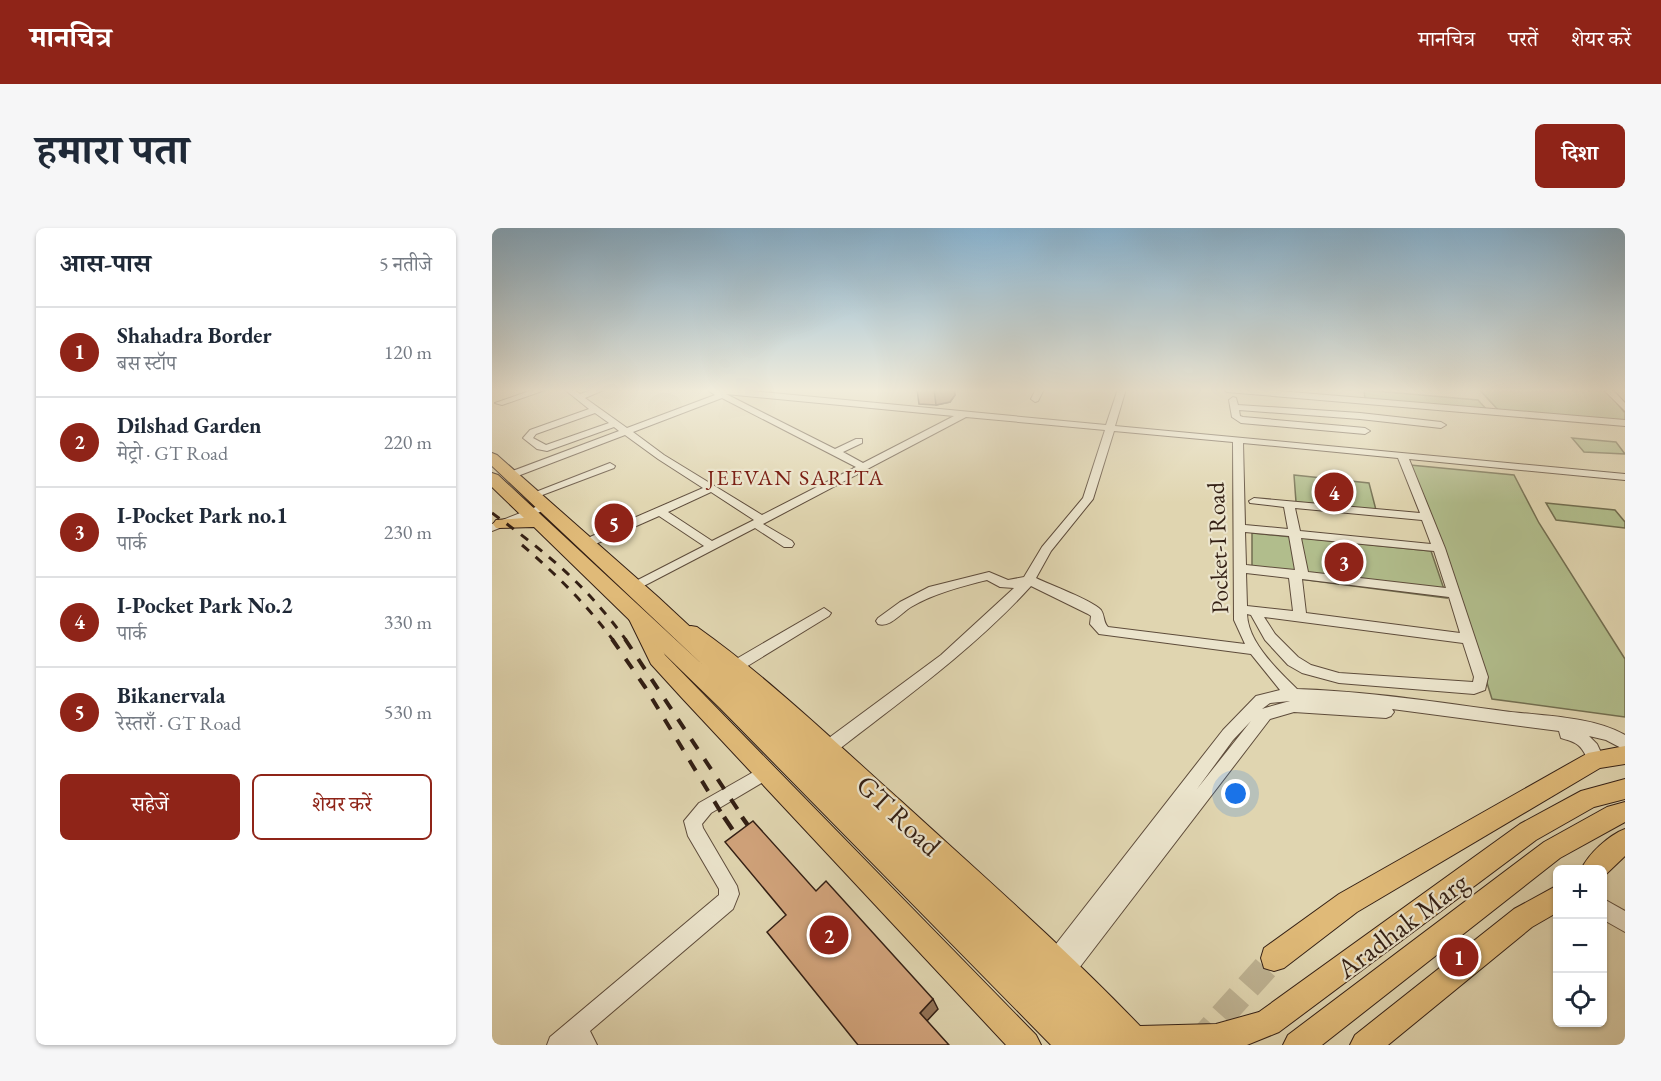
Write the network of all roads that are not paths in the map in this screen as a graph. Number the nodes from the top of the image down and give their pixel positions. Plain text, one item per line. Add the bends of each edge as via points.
1 (546, 427) edge
2 (606, 427) edge
3 (620, 427) edge
4 (639, 427) edge
5 (790, 427) edge
6 (940, 427) edge
7 (1103, 427) edge
8 (1240, 427) edge
9 (1321, 427) edge
10 (1364, 427) edge
11 (1112, 428) junction
12 (1365, 431) junction
13 (627, 432) junction
14 (1239, 440) junction
15 (860, 441) dead end
16 (836, 452) junction
17 (1371, 452) junction
18 (1402, 455) junction
19 (492, 459) edge
20 (610, 466) dead end
21 (864, 467) junction
22 (501, 477) edge
23 (1625, 477) edge
24 (712, 488) junction
25 (1254, 501) dead end
26 (1289, 504) junction
27 (533, 506) junction
28 (656, 513) junction
29 (1426, 517) junction
30 (759, 522) junction
31 (498, 523) edge
32 (1239, 528) junction
33 (1294, 533) junction
34 (587, 543) junction
35 (788, 544) dead end
36 (712, 546) junction
37 (1438, 548) junction
38 (1240, 568) junction
39 (1298, 575) junction
40 (1029, 580) junction
41 (634, 587) junction
42 (1452, 593) junction
43 (643, 607) junction
44 (1240, 609) junction
45 (1257, 611) junction
46 (824, 613) dead end
47 (1300, 616) junction
48 (883, 621) dead end
49 (1468, 639) junction
50 (1256, 650) junction
51 (736, 686) junction
52 (1298, 701) junction
53 (1573, 731) junction
54 (1625, 742) edge
55 (828, 748) junction
56 (1625, 755) edge
57 (1596, 759) junction
58 (764, 773) junction
59 (1625, 789) edge
60 (1625, 812) edge
61 (1625, 840) edge
62 (1598, 865) edge
63 (1553, 899) edge
64 (1607, 910) edge
65 (1625, 922) edge
66 (1274, 958) tunnel mouth
67 (1061, 965) junction
68 (582, 1037) edge
69 (1178, 1042) edge
70 (1124, 1044) edge
71 (558, 1045) edge
72 (1026, 1045) edge
73 (1075, 1045) edge
74 (1298, 1045) edge
75 (1365, 1045) edge

1 - 2 street via 528,438 547,448
3 - 13 street
4 - 13 street
5 - 16 street
6 - 21 street
7 - 11 street
8 - 14 street, Pocket-I Road
9 - 12 street
10 - 12 street
11 - 14 street
11 - 40 street via 1088,499 1046,550
12 - 17 street
13 - 22 street
13 - 24 street
14 - 17 street
14 - 32 street, Pocket-I Road
15 - 16 street
16 - 21 street
17 - 18 street
18 - 23 street
18 - 29 street
19 - 22 highway, GT Road
20 - 27 street
21 - 30 street
22 - 27 highway, GT Road
24 - 28 street
24 - 30 street
25 - 26 street
26 - 29 street
26 - 33 street
27 - 31 highway
27 - 31 highway
27 - 34 highway, GT Road
27 - 43 highway, GT Road
28 - 34 street
28 - 36 street via 664,514
29 - 37 street
30 - 35 street
30 - 36 street
32 - 33 street
32 - 38 street, Pocket-I Road
33 - 37 street
33 - 39 street
34 - 41 highway, GT Road
36 - 41 street
37 - 42 street
38 - 39 street
38 - 44 street, Pocket-I Road
39 - 42 street
39 - 47 street
40 - 48 street via 1008,585 985,576 966,583 956,582 933,590
40 - 50 street via 1096,612 1097,624 1104,630
40 - 55 street via 946,659
41 - 43 highway, GT Road
42 - 49 street
43 - 51 main road, GT Road
43 - 51 highway, GT Road
43 - 58 main road, GT Road via 658,659
44 - 45 street
44 - 50 street, Pocket-I Road via 1244,631
45 - 47 street
45 - 49 street via 1270,637 1293,661 1339,678 1473,688 1482,683
46 - 51 street
47 - 49 street
50 - 52 street, Pocket-I Road
51 - 55 main road, GT Road
51 - 70 highway, GT Road
51 - 73 highway, GT Road
52 - 53 street via 1398,708
52 - 67 street via 1269,697 1254,705
53 - 54 street via 1610,734
53 - 57 street via 1588,743
55 - 67 main road, GT Road
56 - 57 main road
57 - 66 main road via 1348,903
58 - 68 street via 705,808 693,821 693,830 728,886 726,902
58 - 72 main road, GT Road
59 - 69 main road, Aradhak Marg via 1589,798 1528,832 1269,1022 1224,1037
60 - 74 main road, Aradhak Marg via 1552,850
61 - 62 main road
63 - 75 main road via 1523,918
64 - 65 street
67 - 70 main road, GT Road
68 - 71 street
69 - 70 main road, Aradhak Marg via 1147,1038

